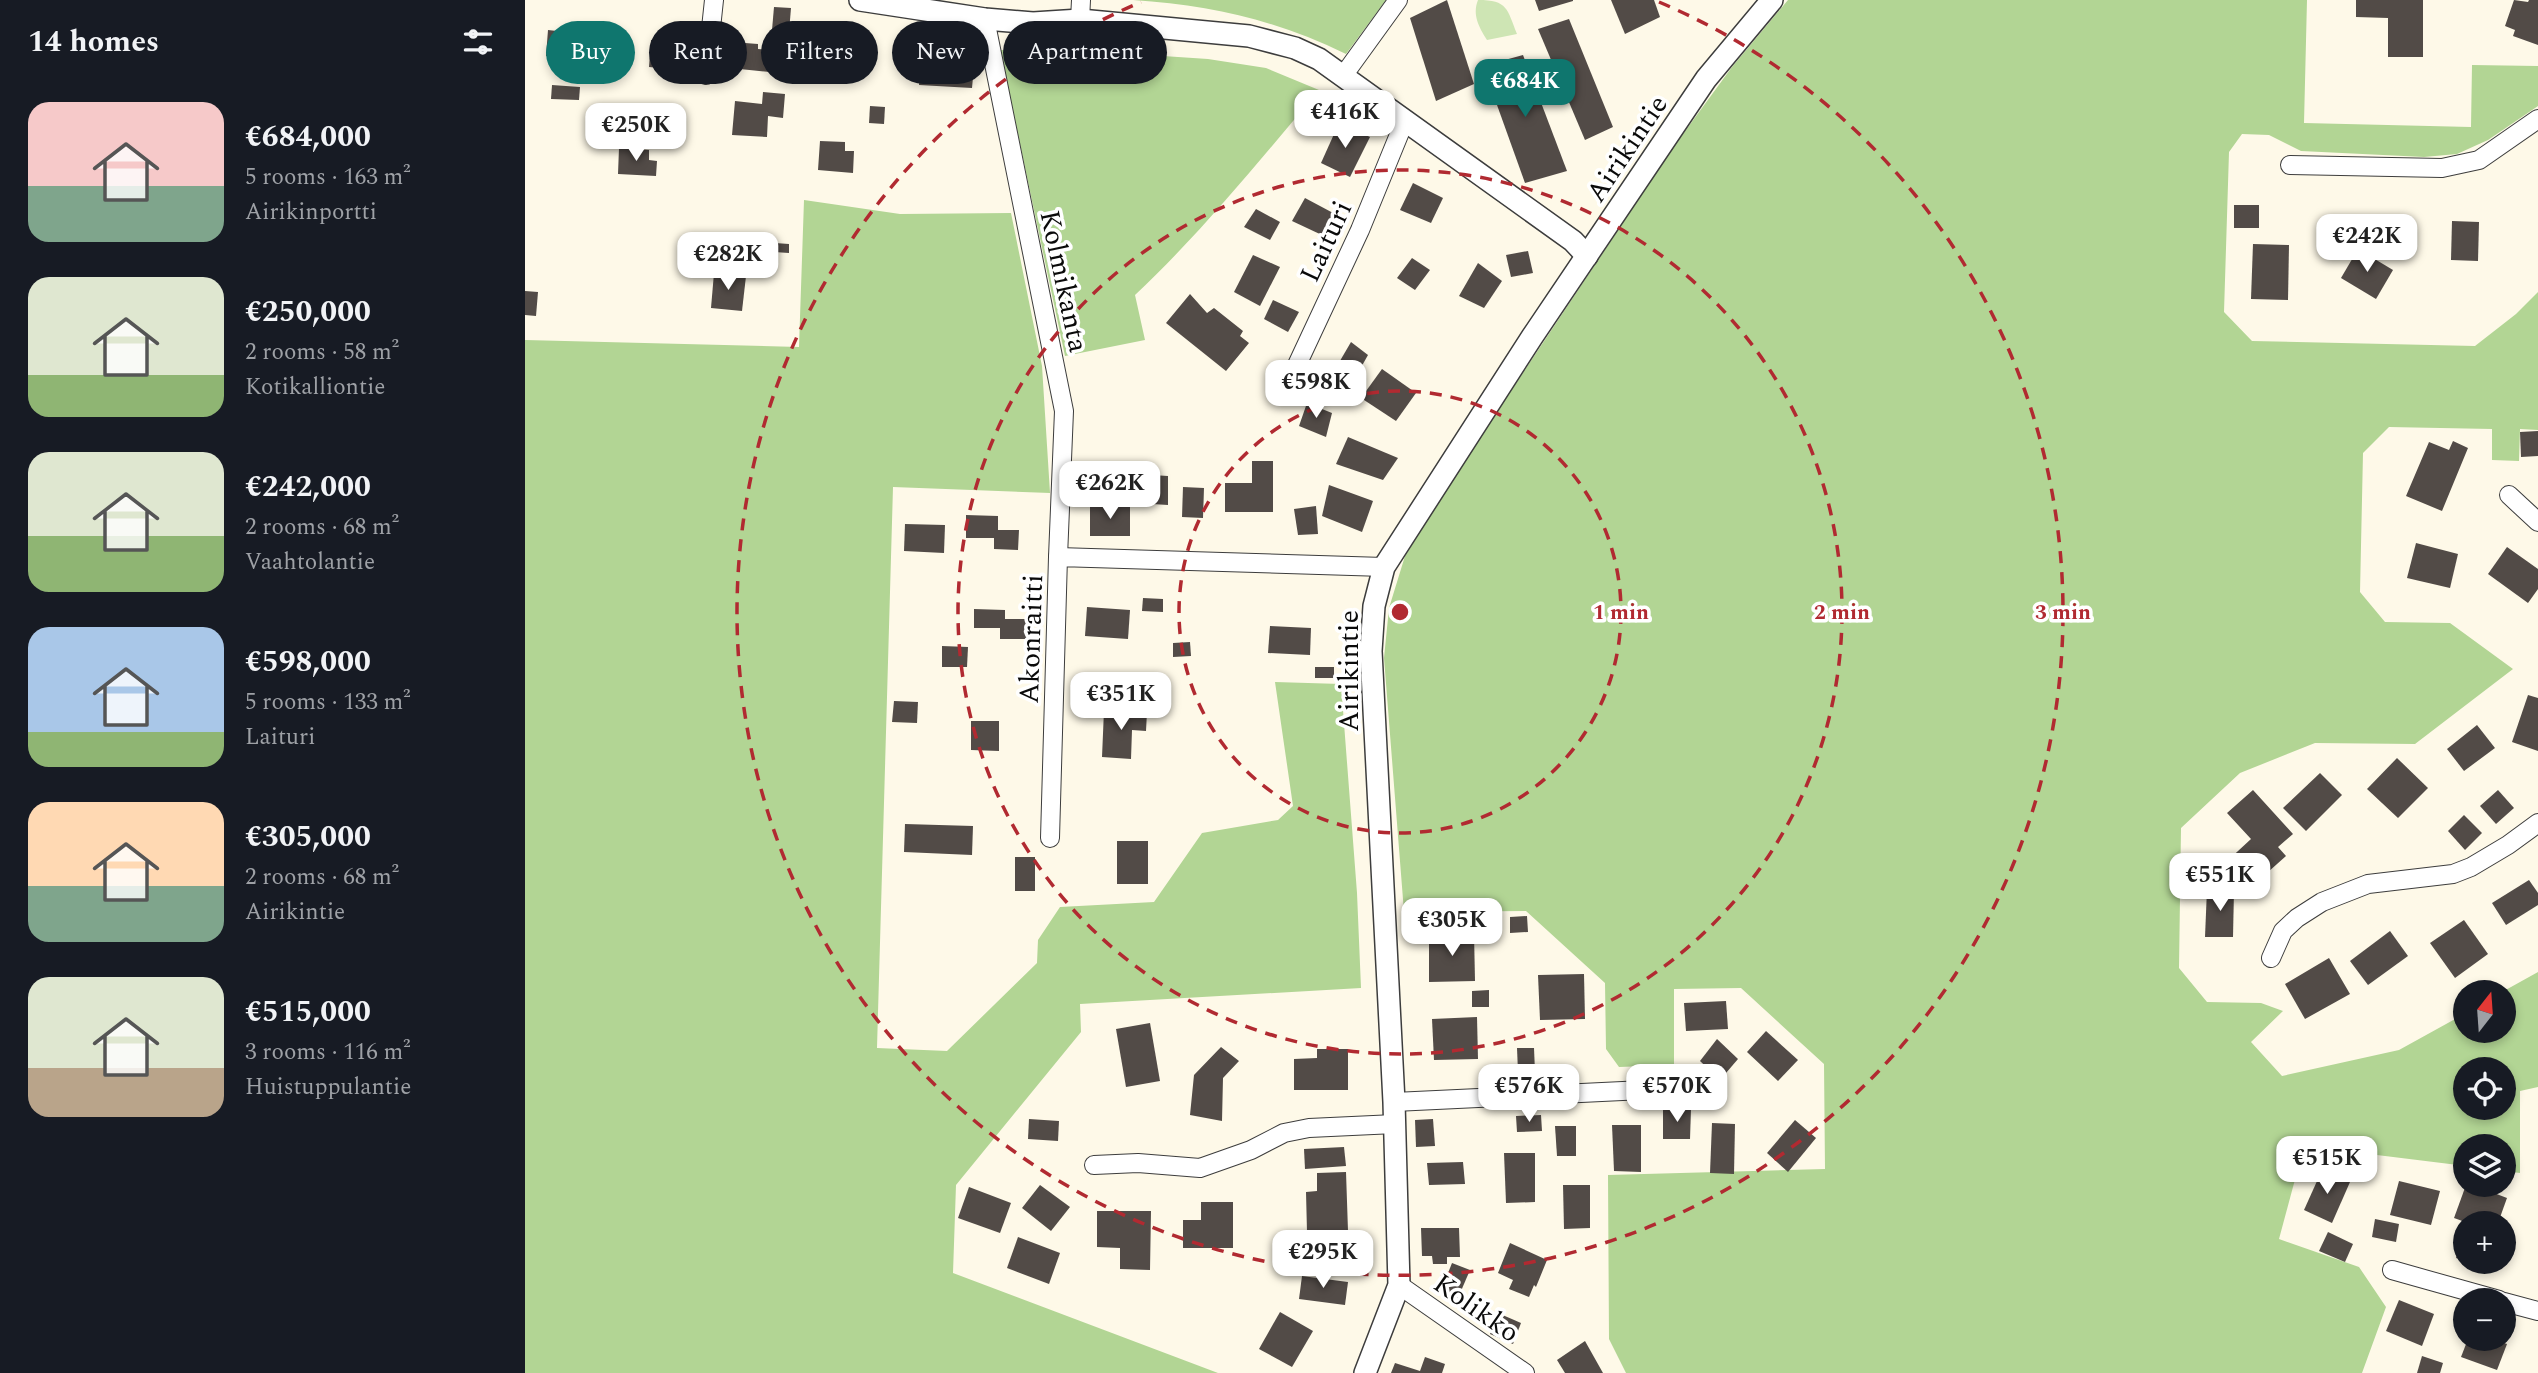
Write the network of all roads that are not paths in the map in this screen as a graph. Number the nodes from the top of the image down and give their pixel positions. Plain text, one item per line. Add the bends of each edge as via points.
1 (713, 0) edge
2 (860, 0) edge
3 (1398, 0) edge
4 (1772, 0) edge
5 (1081, 10) edge
6 (985, 19) junction
7 (711, 21) edge
8 (1343, 76) junction
9 (2538, 119) edge
10 (1405, 120) junction
11 (2290, 166) dead end
12 (1587, 256) junction
13 (1289, 382) dead end
14 (2509, 495) dead end
15 (2538, 522) edge
16 (1058, 557) junction
17 (1384, 567) junction
18 (2538, 823) edge
19 (1050, 838) dead end
20 (2271, 958) dead end
21 (1685, 1088) dead end
22 (1395, 1113) junction
23 (1094, 1165) dead end
24 (2392, 1270) dead end
25 (1399, 1285) junction
26 (2456, 1288) edge
27 (2516, 1305) edge
28 (2538, 1311) edge
29 (1365, 1373) edge
30 (1525, 1373) edge

1 - 7 street
2 - 6 street
3 - 8 street
4 - 12 street, Airikintie via 1706,79
5 - 6 street via 1033,23
5 - 8 street via 1249,36 1295,48
6 - 16 street, Kolmikanta via 1064,411
8 - 10 street
9 - 11 street via 2479,160 2442,168
10 - 12 street via 1573,241
10 - 13 street, Laituri
12 - 17 street, Airikintie
14 - 15 street
16 - 17 street, Akonraitti
16 - 19 street, Akonraitti
17 - 22 street, Airikintie via 1374,606 1371,651
18 - 20 street via 2453,874 2368,884 2322,902 2283,931
21 - 22 street
22 - 23 street via 1284,1133 1200,1168
22 - 25 street, Airikintie
24 - 26 street
25 - 29 street, Airikintie
25 - 30 street, Kolikko
27 - 28 street

